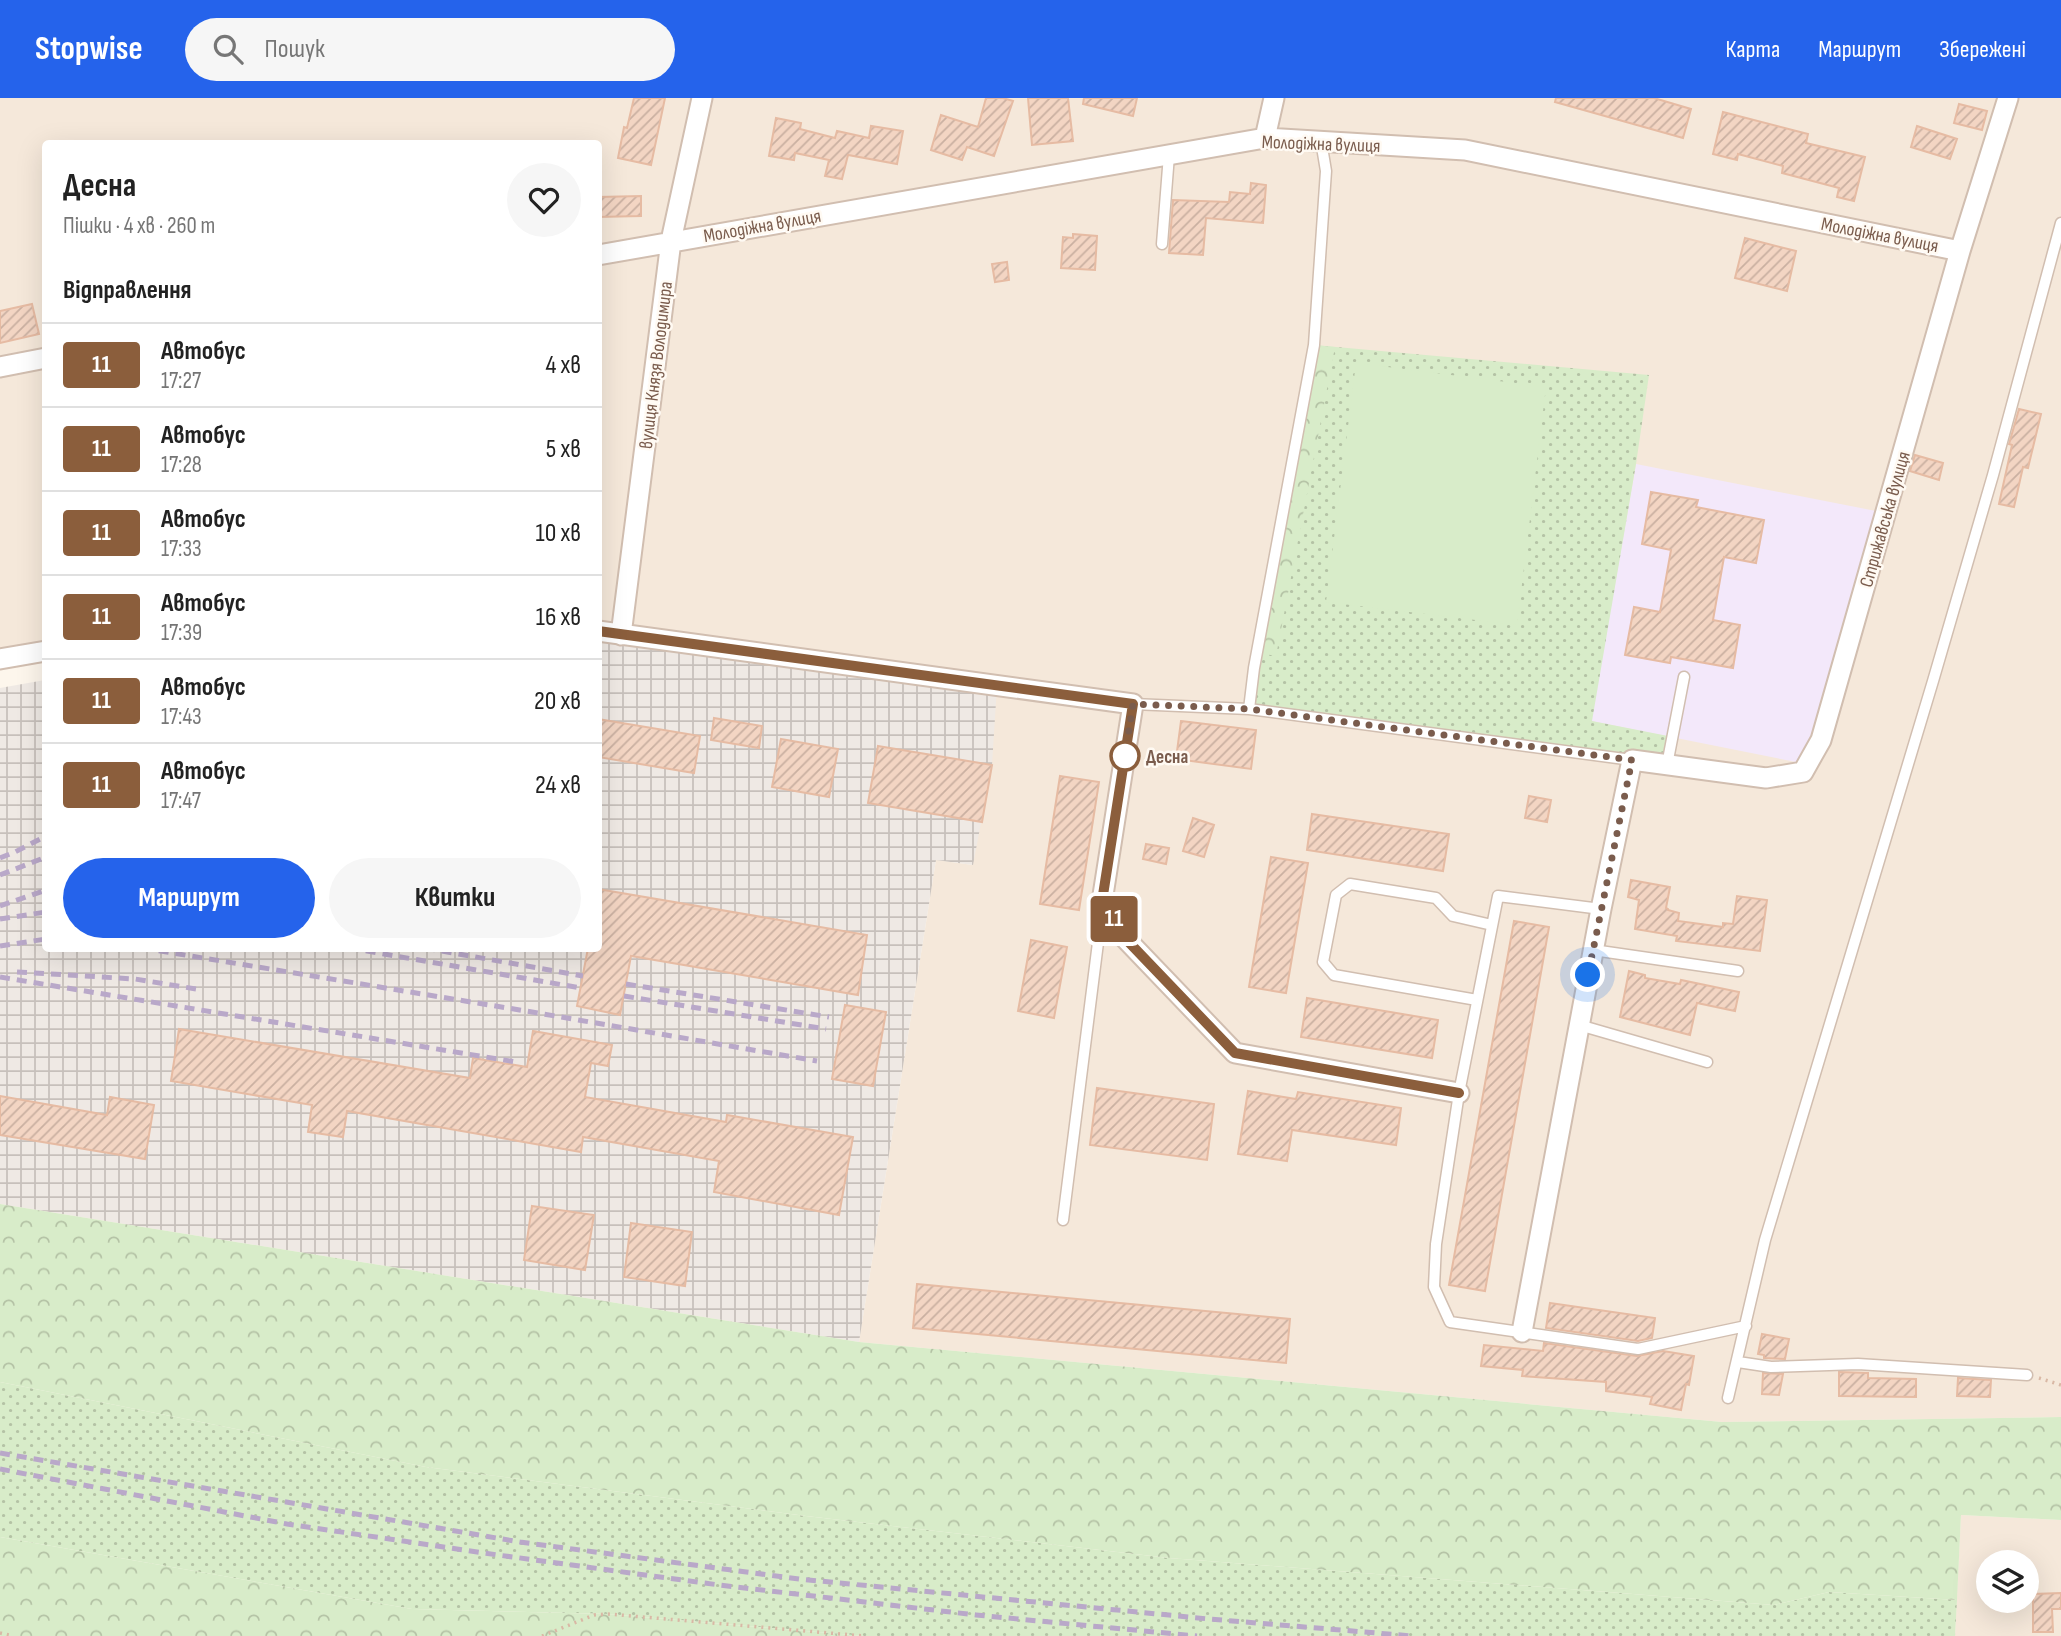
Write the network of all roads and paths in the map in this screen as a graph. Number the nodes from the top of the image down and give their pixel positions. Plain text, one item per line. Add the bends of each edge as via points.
1 (702, 98) edge
2 (1275, 98) edge
3 (2008, 98) edge
4 (1265, 138) junction
5 (1321, 141) junction
6 (1169, 155) junction
7 (2061, 223) edge
8 (671, 241) junction
9 (1162, 244) dead end
10 (1960, 251) junction
11 (602, 254) edge
12 (42, 360) edge
13 (0, 367) edge
14 (602, 632) edge
15 (621, 635) junction
16 (42, 651) edge
17 (0, 659) edge
18 (1684, 677) dead end
19 (1133, 704) junction
20 (1249, 709) junction
21 (1632, 760) junction
22 (1667, 765) junction
23 (1103, 895) junction
24 (1601, 909) junction
25 (1492, 925) junction
26 (1593, 950) junction
27 (1738, 971) dead end
28 (1477, 1000) junction
29 (1579, 1025) junction
30 (1707, 1062) dead end
31 (1459, 1093) junction
32 (1063, 1220) dead end
33 (1746, 1326) junction
34 (1522, 1332) junction
35 (1738, 1362) junction
36 (2027, 1375) joint
37 (2061, 1385) edge
38 (1728, 1398) dead end
39 (0, 1633) edge
40 (12, 1636) edge
41 (542, 1636) edge
42 (864, 1636) edge

1 - 8 street, вулиця Князя Володимира
2 - 4 street
3 - 10 street, Стрижавська вулиця
4 - 5 street, Молодіжна вулиця
4 - 6 street, Молодіжна вулиця
5 - 10 street, Молодіжна вулиця via 1465,150
5 - 20 lane via 1326,171 1314,345
6 - 8 street, Молодіжна вулиця
6 - 9 lane
7 - 33 lane via 1937,668 1765,1240
8 - 11 street, Молодіжна вулиця
8 - 15 street, вулиця Князя Володимира
10 - 22 street, Стрижавська вулиця via 1821,740 1803,772 1766,778
12 - 13 street
14 - 15 street
15 - 19 street
16 - 17 street
18 - 22 lane
19 - 20 lane
19 - 23 street
20 - 21 lane
21 - 22 street, Стрижавська вулиця
21 - 24 street
23 - 31 street via 1121,934 1235,1053
23 - 32 lane
24 - 25 lane via 1498,896
24 - 26 street
25 - 28 lane
25 - 28 lane via 1453,916 1436,898 1350,884 1336,895 1323,962 1334,975
26 - 27 lane
26 - 29 street
28 - 31 lane
29 - 30 lane
29 - 34 street
31 - 34 lane via 1434,1287 1450,1322
33 - 34 lane via 1638,1349
33 - 35 lane
35 - 36 lane via 1771,1367 1858,1364
35 - 38 lane
36 - 37 path
39 - 40 path
41 - 42 path via 608,1614

